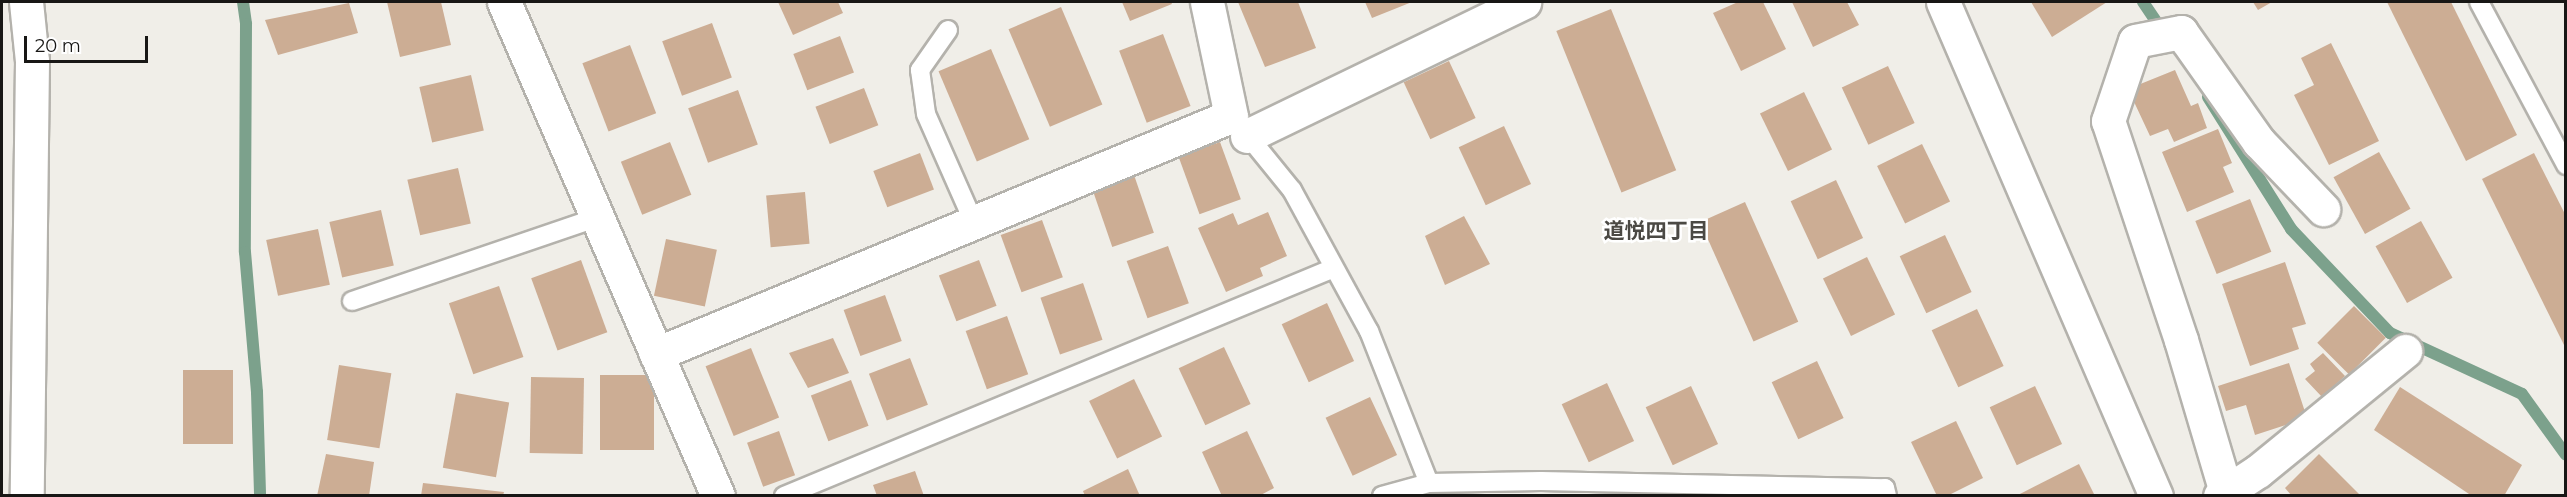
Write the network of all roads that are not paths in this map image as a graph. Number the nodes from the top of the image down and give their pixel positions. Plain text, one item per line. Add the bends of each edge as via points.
1 (26, 2) edge
2 (504, 2) edge
3 (1207, 2) edge
4 (1524, 2) edge
5 (1943, 2) edge
6 (2479, 2) edge
7 (948, 30) dead end
8 (1239, 126) junction
9 (2565, 165) edge
10 (2323, 209) dead end
11 (596, 218) junction
12 (974, 222) junction
13 (1334, 268) junction
14 (352, 301) dead end
15 (2405, 351) dead end
16 (656, 354) junction
17 (1429, 483) junction
18 (1475, 489) edge
19 (2223, 494) edge
20 (27, 495) edge
21 (717, 495) edge
22 (784, 495) edge
23 (1382, 495) edge
24 (1887, 495) edge
25 (2156, 495) edge

1 - 20 street via 32,62
2 - 11 street
3 - 8 street
4 - 8 street
5 - 25 street
6 - 9 lane
7 - 12 lane via 920,70 926,114
8 - 12 street
8 - 13 lane via 1292,190
10 - 19 street via 2259,142 2181,32 2135,40 2108,121 2181,340
11 - 14 lane
11 - 16 street
12 - 16 street
13 - 17 lane via 1369,331
13 - 22 lane
15 - 19 street via 2258,471
16 - 21 street
17 - 18 lane
17 - 23 lane
18 - 24 lane via 1541,480 1884,489

